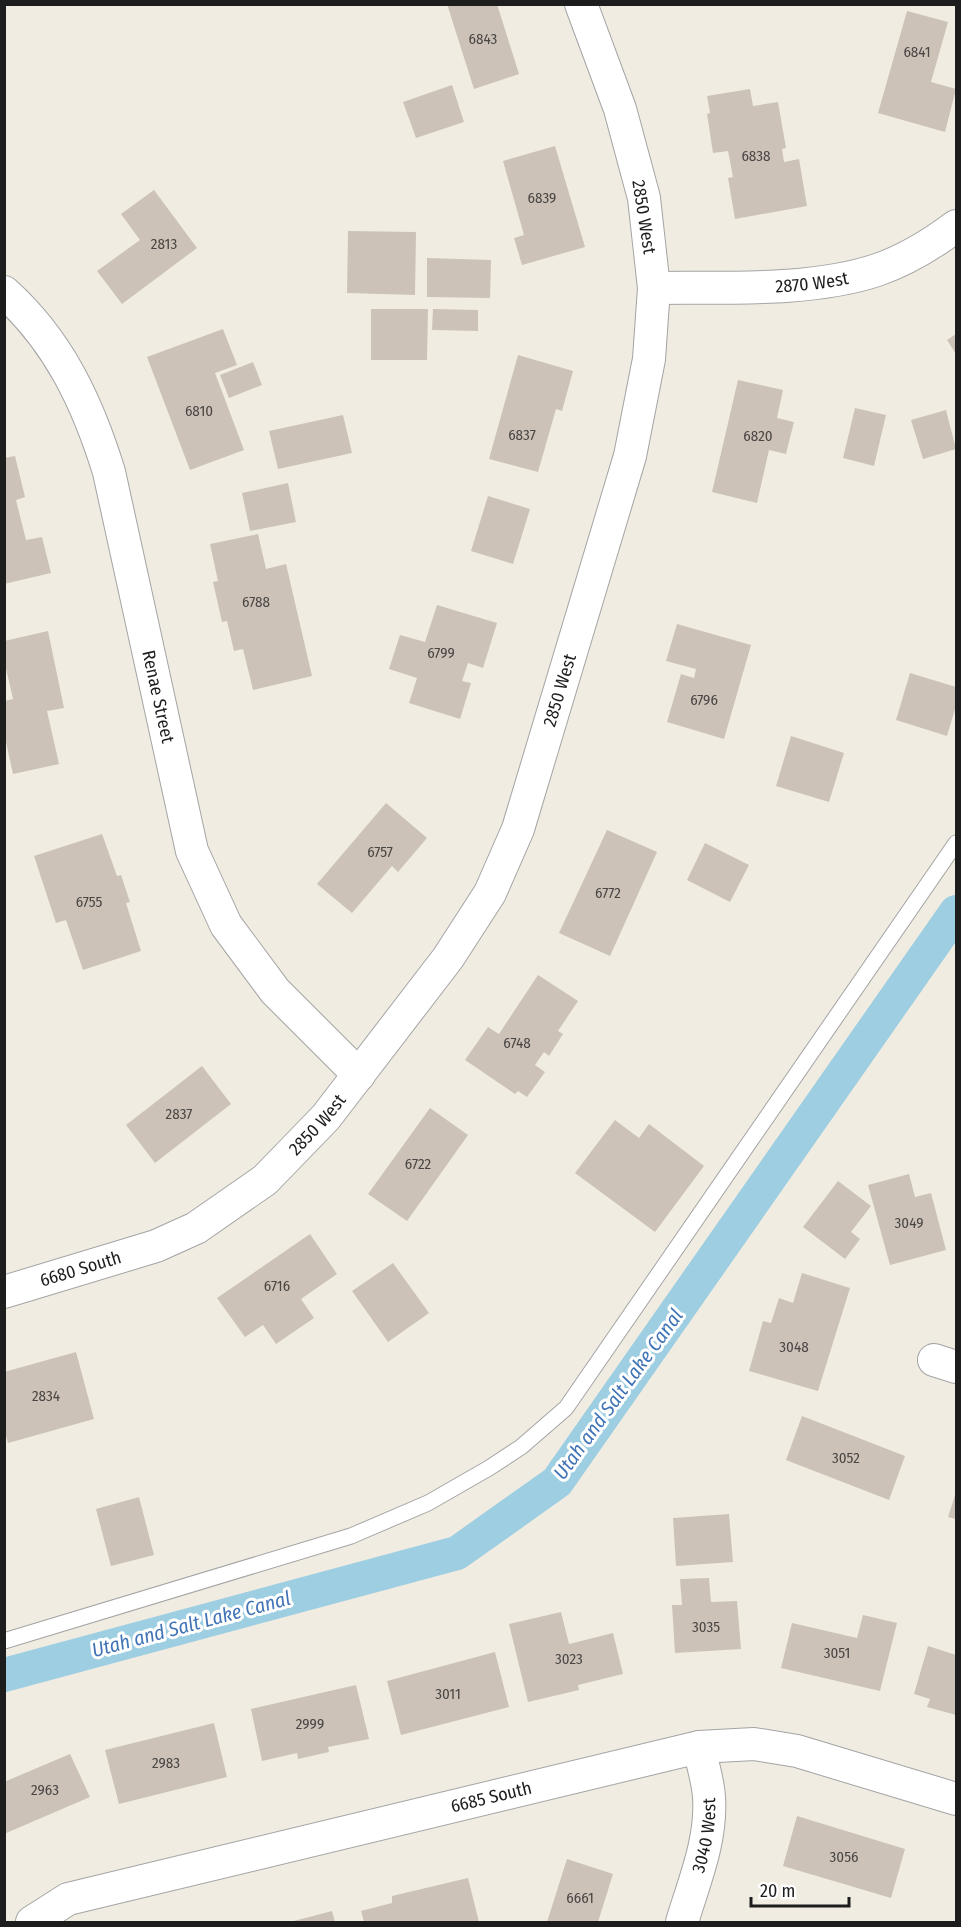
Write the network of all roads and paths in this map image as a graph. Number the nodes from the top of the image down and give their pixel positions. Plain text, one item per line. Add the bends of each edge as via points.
1 (581, 4) edge
2 (957, 226) edge
3 (654, 288) junction
4 (4, 292) edge
5 (957, 843) edge
6 (359, 1075) junction
7 (156, 1246) joint
8 (4, 1292) edge
9 (4, 1641) edge
10 (699, 1747) junction
11 (957, 1799) edge
12 (32, 1923) edge
13 (682, 1923) edge

1 - 3 street, 2850 West via 620,109 644,198
2 - 3 street, 2870 West via 925,249 876,270 823,283
3 - 6 street, 2850 West via 649,359 630,456 518,829 490,893 448,958
4 - 6 street, Renae Street via 40,329 74,381 94,426 109,472 192,851 226,925 275,991
5 - 9 lane via 566,1408 521,1447 428,1503 351,1536
6 - 7 street, 2850 West via 326,1117 265,1180 196,1227
7 - 8 street, 6680 South
10 - 11 street, 6685 South via 754,1744 797,1752
10 - 12 street, 6685 South via 68,1899
10 - 13 street, 3040 West via 709,1796 709,1820 706,1844

